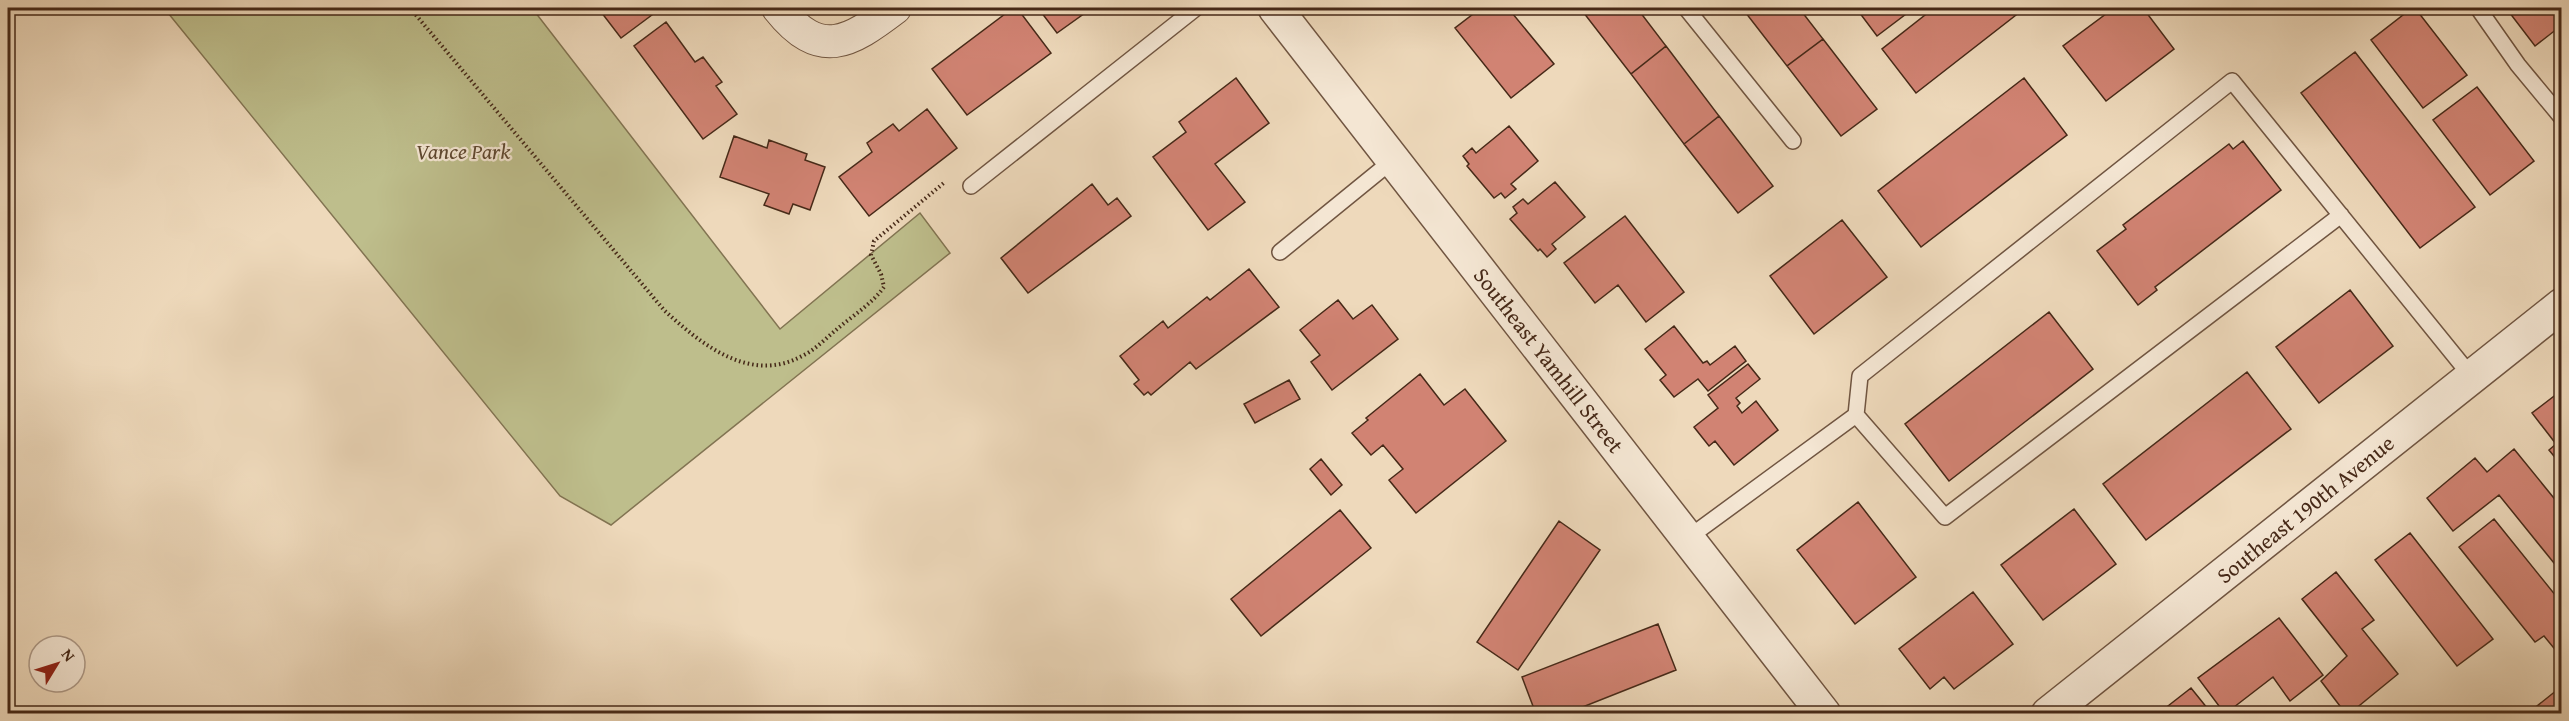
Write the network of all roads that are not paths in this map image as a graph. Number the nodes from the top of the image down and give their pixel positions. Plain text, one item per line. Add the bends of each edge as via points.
1 (778, 8) edge
2 (895, 8) edge
3 (1196, 8) edge
4 (1275, 8) edge
5 (1686, 8) edge
6 (2478, 8) edge
7 (2562, 118) edge
8 (1793, 141) dead end
9 (1393, 160) junction
10 (971, 186) road end
11 (2340, 215) junction
12 (1280, 252) dead end
13 (2562, 305) edge
14 (2471, 376) junction
15 (1856, 415) junction
16 (1688, 538) junction
17 (1824, 714) edge
18 (2048, 714) edge

1 - 2 street via 794,28 821,41 846,40
3 - 10 lane
4 - 9 street, Southeast Yamhill Street
5 - 8 lane
6 - 7 lane
9 - 12 lane
9 - 16 street, Southeast Yamhill Street
11 - 14 lane
11 - 15 lane via 1945,517
11 - 15 lane via 2232,81 1860,376
13 - 14 street, Southeast 190th Avenue
14 - 18 street, Southeast 190th Avenue
15 - 16 lane
16 - 17 street, Southeast Yamhill Street

